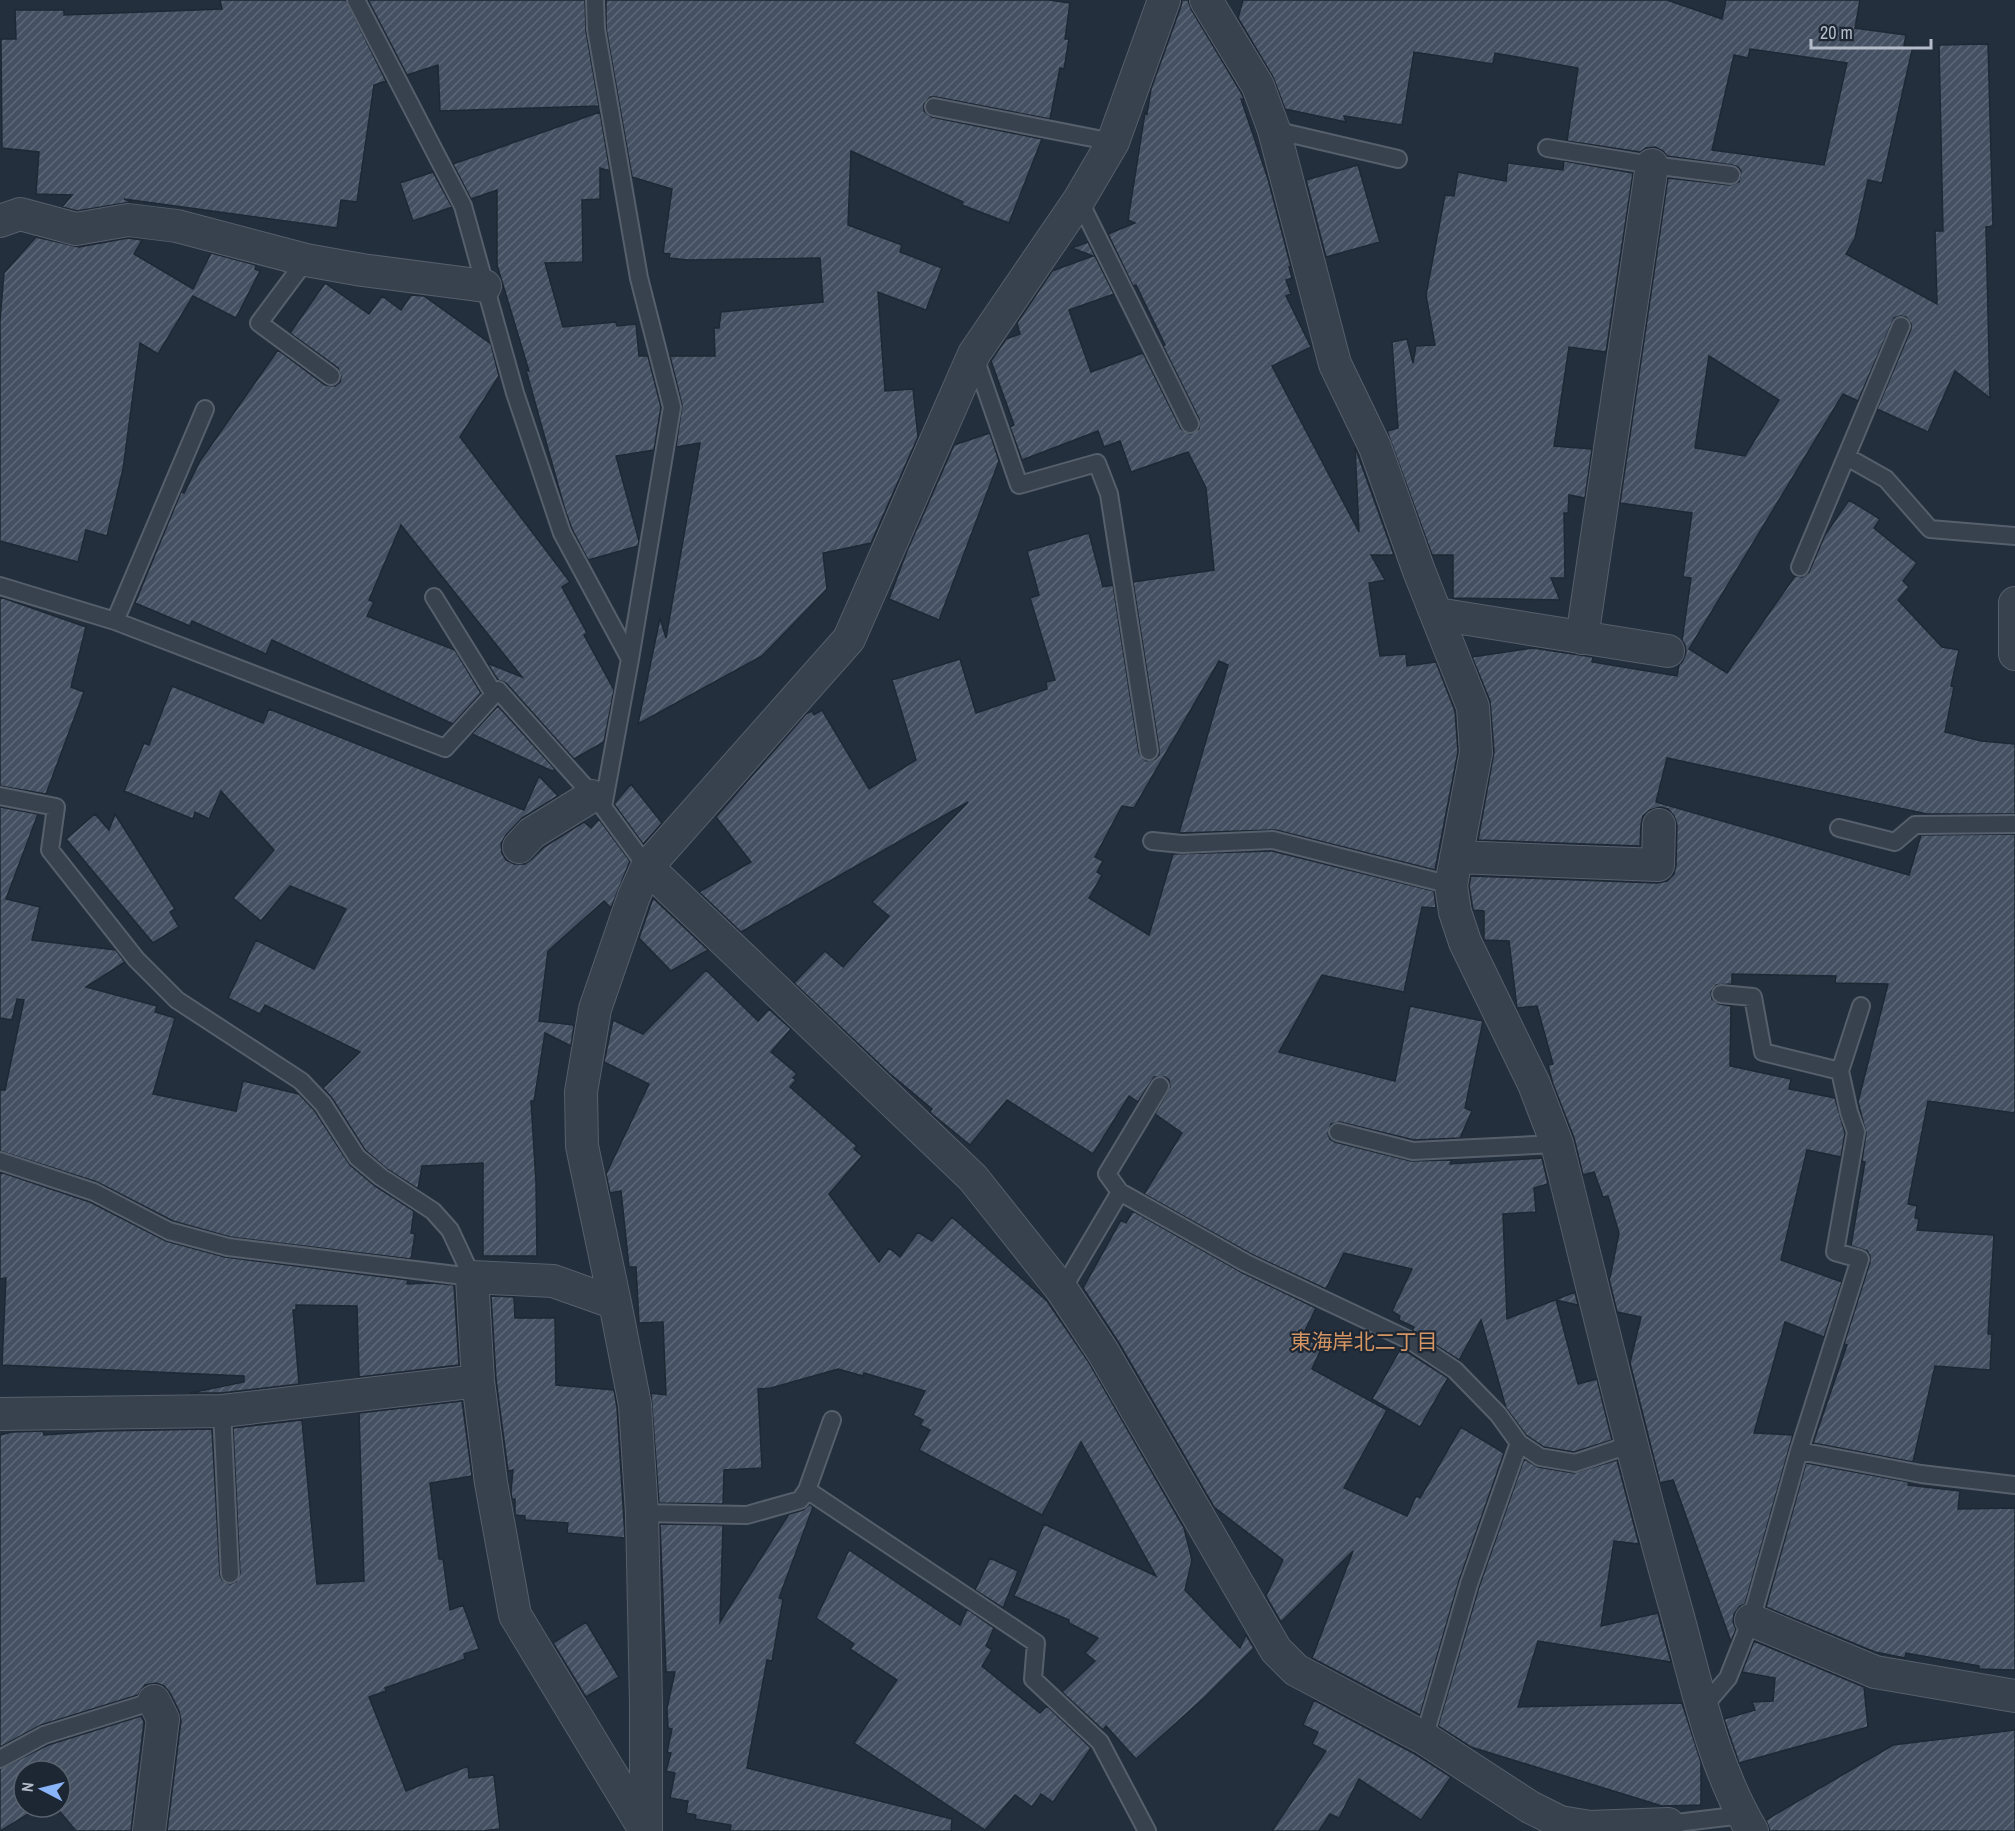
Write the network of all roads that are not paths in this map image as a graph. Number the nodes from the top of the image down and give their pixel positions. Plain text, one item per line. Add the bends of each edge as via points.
1 (356, 0) edge
2 (595, 0) edge
3 (1164, 0) edge
4 (1206, 0) edge
5 (934, 107) dead end
6 (1274, 130) junction
7 (1113, 142) junction
8 (1547, 148) dead end
9 (1398, 159) dead end
10 (1652, 165) junction
11 (1731, 175) dead end
12 (1079, 200) junction
13 (0, 221) edge
14 (306, 260) junction
15 (485, 286) junction
16 (1901, 326) dead end
17 (974, 354) junction
18 (331, 376) dead end
19 (205, 409) dead end
20 (1190, 424) dead end
21 (1847, 457) junction
22 (2015, 536) edge
23 (1800, 567) dead end
24 (0, 586) edge
25 (434, 597) dead end
26 (2015, 603) edge
27 (1437, 614) junction
28 (115, 621) junction
29 (1582, 638) junction
30 (1668, 651) dead end
31 (2015, 654) edge
32 (630, 659) junction
33 (494, 694) junction
34 (1149, 751) dead end
35 (0, 796) edge
36 (597, 802) junction
37 (2015, 824) edge
38 (1659, 825) dead end
39 (1839, 828) dead end
40 (1152, 841) dead end
41 (519, 847) dead end
42 (647, 867) junction
43 (1453, 871) junction
44 (1721, 994) dead end
45 (1861, 1006) dead end
46 (1840, 1071) junction
47 (1160, 1086) dead end
48 (1338, 1132) dead end
49 (1557, 1144) junction
50 (0, 1161) edge
51 (1120, 1192) junction
52 (472, 1276) junction
53 (1062, 1290) junction
54 (615, 1303) junction
55 (478, 1381) junction
56 (222, 1411) junction
57 (0, 1414) edge
58 (832, 1420) dead end
59 (1519, 1443) junction
60 (1632, 1444) junction
61 (1799, 1451) junction
62 (2015, 1485) edge
63 (807, 1490) junction
64 (642, 1512) junction
65 (230, 1574) dead end
66 (1751, 1620) junction
67 (2015, 1696) edge
68 (154, 1701) joint
69 (1703, 1707) junction
70 (1424, 1738) junction
71 (0, 1759) edge
72 (1747, 1823) edge
73 (1668, 1827) edge
74 (149, 1831) edge
75 (646, 1831) edge
76 (1146, 1831) edge

1 - 15 lane via 463,206
2 - 32 lane via 596,29 639,278 672,406
3 - 7 street
4 - 6 street via 1258,86
5 - 7 lane
6 - 9 lane
6 - 27 street via 1335,363 1375,447
7 - 12 street
8 - 10 lane
10 - 11 lane
10 - 29 street
12 - 17 street
12 - 20 lane
13 - 14 street via 20,214 76,229 128,220 177,226
14 - 15 street
14 - 18 lane via 259,323
15 - 32 lane via 515,393 562,533
16 - 21 lane
17 - 34 lane via 1019,485 1097,463 1109,494
17 - 42 street via 849,639
19 - 28 lane
21 - 22 lane via 1886,479 1929,529
21 - 23 lane
24 - 28 lane
25 - 33 lane
26 - 31 street
27 - 29 street
27 - 43 street via 1473,707 1476,739
28 - 33 lane via 445,748
29 - 30 street
32 - 36 lane
33 - 36 lane via 498,690
35 - 52 lane via 56,807 50,850 136,959 177,1000 301,1081 323,1104 357,1157 433,1212 450,1230
36 - 41 street via 532,833
36 - 42 lane
37 - 39 lane via 1916,825 1894,842
38 - 43 street via 1658,865
40 - 43 lane via 1182,844 1273,840
42 - 53 street via 974,1178
42 - 54 street via 595,1009 581,1092 582,1146
43 - 49 street via 1455,912 1465,942 1534,1084
44 - 46 lane via 1753,996 1763,1052
45 - 46 lane
46 - 61 lane via 1856,1132 1835,1252 1860,1259
47 - 51 lane via 1107,1174
48 - 49 lane via 1413,1151
49 - 60 street
50 - 52 lane via 94,1192 170,1231 228,1247
51 - 53 lane
51 - 59 lane via 1246,1263 1411,1341 1455,1370 1498,1414
52 - 54 street via 553,1281
52 - 55 street
53 - 70 street via 1103,1352 1276,1650 1296,1670
54 - 64 street via 634,1405
55 - 56 street
55 - 75 street via 491,1483 515,1615
56 - 57 street
56 - 65 lane
58 - 63 lane
59 - 60 lane via 1540,1457 1575,1463
59 - 70 lane via 1469,1584
60 - 69 street
61 - 62 lane via 1922,1474
61 - 66 lane
63 - 64 lane via 800,1500 747,1515
63 - 76 lane via 1036,1643 1033,1679 1100,1742
64 - 75 street
66 - 67 street via 1875,1672
66 - 69 lane via 1728,1678
68 - 71 lane via 44,1735
68 - 74 street via 163,1719
69 - 72 street via 1722,1768
70 - 73 street via 1530,1807 1560,1822 1590,1827
72 - 73 lane

